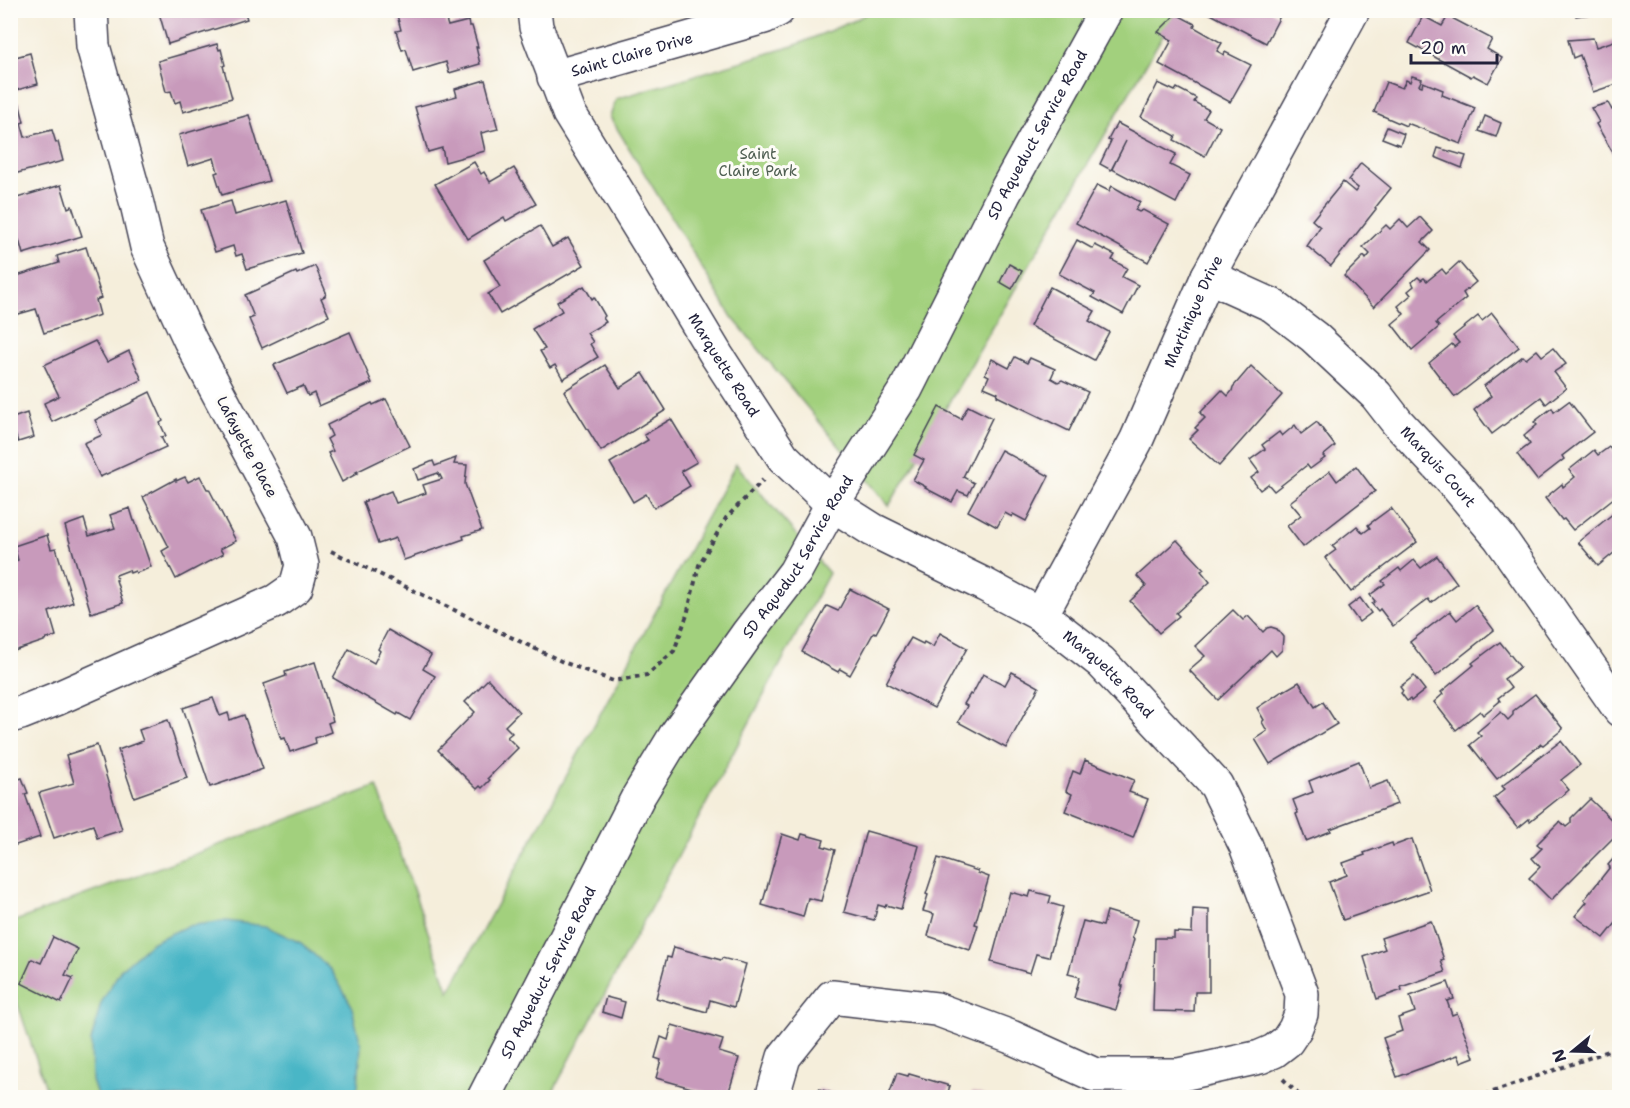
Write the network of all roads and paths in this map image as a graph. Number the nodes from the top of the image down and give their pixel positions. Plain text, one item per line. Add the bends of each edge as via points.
1 (91, 10) edge
2 (534, 10) edge
3 (778, 10) edge
4 (1106, 10) edge
5 (1353, 10) edge
6 (554, 77) junction
7 (1208, 276) junction
8 (783, 457) junction
9 (832, 504) junction
10 (295, 537) junction
11 (1041, 615) junction
12 (1620, 711) edge
13 (10, 716) edge
14 (1620, 1047) edge
15 (484, 1098) edge
16 (772, 1098) edge
17 (1476, 1098) edge

1 - 10 street, Lafayette Place via 93,46 147,247 190,340
2 - 6 street, Marquette Road
3 - 6 street, Saint Claire Drive
4 - 9 street, SD Aqueduct Service Road via 1004,194 906,389
5 - 7 street, Martinique Drive
6 - 8 street, Marquette Road via 590,149
7 - 11 street, Martinique Drive via 1136,441
7 - 12 street, Marquis Court via 1272,305 1314,337 1376,395 1500,538
8 - 9 street, Marquette Road
8 - 10 path via 726,518 699,565 674,651 647,675 613,681 563,662 343,556
9 - 11 street, Marquette Road via 873,530
9 - 15 street, SD Aqueduct Service Road via 795,572 675,736 638,797
10 - 13 street, Lafayette Place via 302,565 296,587 276,601
11 - 16 street, Marquette Road via 1101,662 1216,785 1246,846 1302,994 1295,1029 1287,1041 1260,1057 1178,1076 1095,1075 936,1009 832,997 784,1057
14 - 17 path

